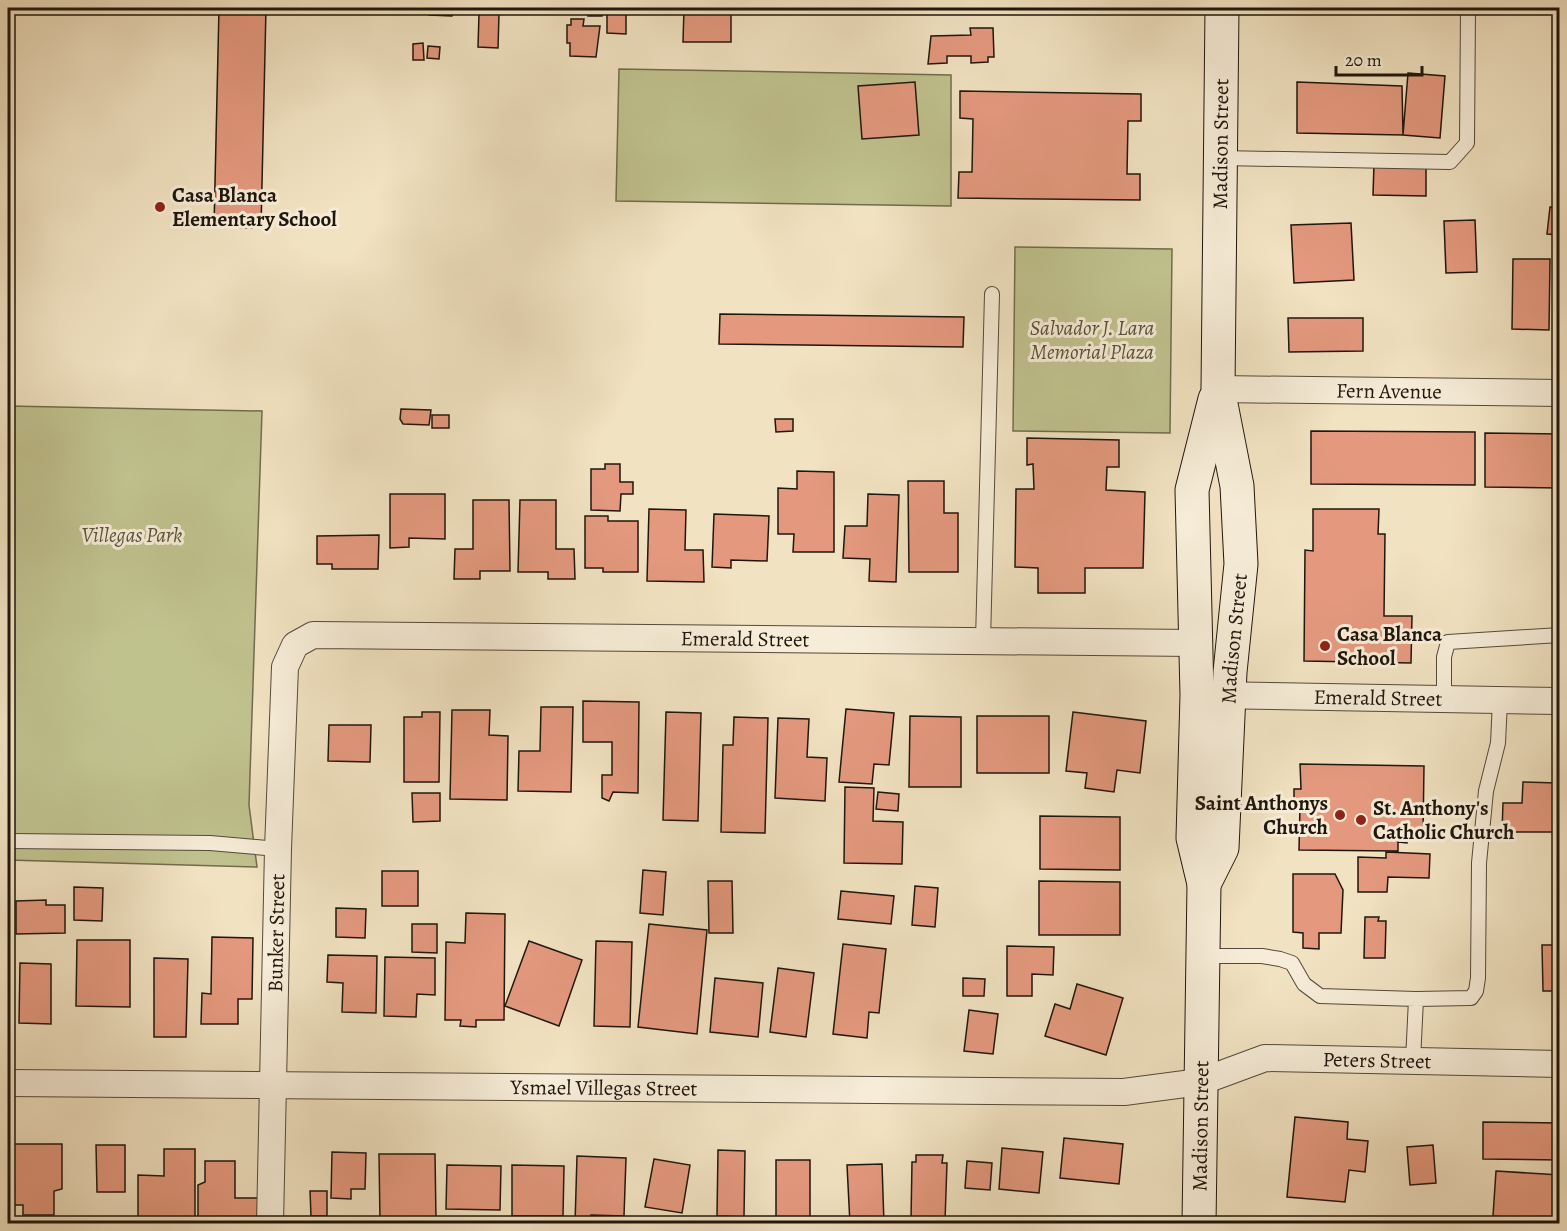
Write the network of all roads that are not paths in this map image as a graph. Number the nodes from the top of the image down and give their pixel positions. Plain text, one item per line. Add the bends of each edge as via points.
1 (1222, 8) edge
2 (1468, 8) edge
3 (1221, 158) junction
4 (992, 294) dead end
5 (1218, 389) junction
6 (1560, 393) edge
7 (1560, 635) edge
8 (983, 641) junction
9 (1196, 643) junction
10 (295, 645) joint
11 (1197, 695) junction
12 (1229, 696) junction
13 (1444, 699) junction
14 (1500, 700) junction
15 (1560, 701) edge
16 (8, 841) edge
17 (278, 849) junction
18 (1204, 884) junction
19 (1203, 956) junction
20 (1416, 999) junction
21 (1413, 1061) junction
22 (1560, 1064) edge
23 (1200, 1082) junction
24 (8, 1083) edge
25 (272, 1086) junction
26 (270, 1224) edge
27 (1199, 1224) edge

1 - 3 street, Madison Street
2 - 3 lane via 1467,143 1450,162
3 - 5 street, Madison Street
4 - 8 lane
5 - 6 street, Fern Avenue
5 - 9 street, Madison Street via 1192,490
5 - 12 street, Madison Street via 1237,486 1241,564
7 - 13 lane via 1448,642
8 - 9 street, Emerald Street
8 - 10 street, Emerald Street via 313,635
9 - 11 street, Madison Street
10 - 17 street, Bunker Street via 285,667
11 - 12 street, Emerald Street
11 - 18 street, Madison Street via 1193,838
12 - 13 street, Emerald Street
12 - 18 street, Madison Street via 1222,848
13 - 14 street, Emerald Street
14 - 15 street, Emerald Street
14 - 20 lane via 1498,743 1486,791 1479,863 1480,959 1476,991 1471,998
16 - 17 lane via 210,843
17 - 25 street, Bunker Street
18 - 19 street, Madison Street
19 - 20 lane via 1262,956 1292,963 1304,984 1320,996
19 - 23 street, Madison Street
20 - 21 lane
21 - 22 street, Peters Street
21 - 23 street, Peters Street via 1265,1058
23 - 25 street, Ysmael Villegas Street via 1124,1092
23 - 27 street, Madison Street
24 - 25 street, Ysmael Villegas Street
25 - 26 street, Bunker Street

